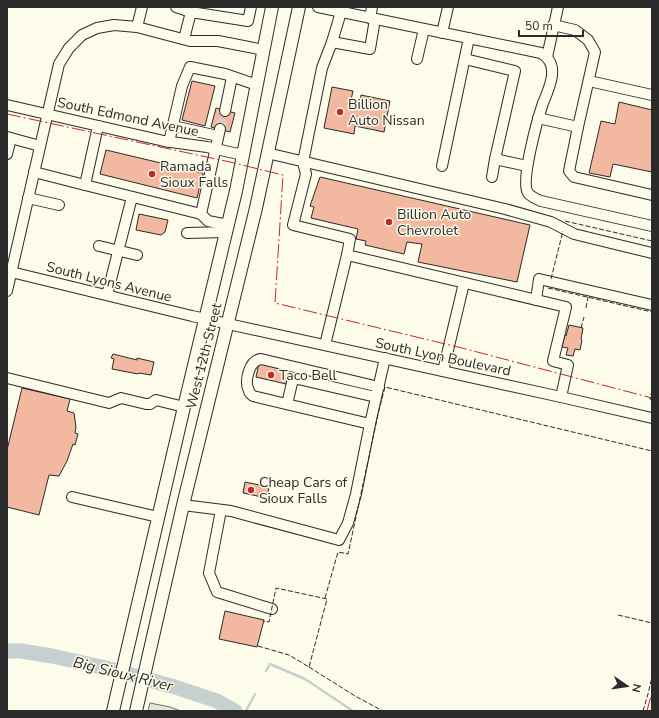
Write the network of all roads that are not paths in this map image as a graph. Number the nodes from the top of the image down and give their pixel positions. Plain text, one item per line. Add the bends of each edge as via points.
1 (142, 7) edge
2 (176, 7) edge
3 (251, 7) edge
4 (272, 7) edge
5 (300, 7) edge
6 (318, 7) edge
7 (372, 7) edge
8 (448, 7) edge
9 (558, 7) edge
10 (191, 12) junction
11 (341, 12) junction
12 (372, 18) junction
13 (553, 24) junction
14 (138, 27) junction
15 (424, 29) junction
16 (442, 33) junction
17 (469, 38) junction
18 (184, 40) junction
19 (332, 42) junction
20 (264, 50) junction
21 (547, 57) junction
22 (417, 59) dead end
23 (464, 59) junction
24 (232, 76) junction
25 (589, 81) junction
26 (257, 85) junction
27 (652, 94) edge
28 (7, 105) edge
29 (225, 111) tunnel mouth
30 (48, 114) junction
31 (538, 118) junction
32 (98, 126) junction
33 (173, 126) junction
34 (578, 127) junction
35 (9, 137) edge
36 (169, 142) junction
37 (40, 146) junction
38 (215, 149) junction
39 (7, 154) edge
40 (267, 154) junction
41 (243, 155) junction
42 (495, 158) junction
43 (303, 162) junction
44 (442, 166) dead end
45 (527, 166) junction
46 (34, 172) junction
47 (492, 177) dead end
48 (85, 185) junction
49 (652, 194) edge
50 (132, 197) junction
51 (28, 198) junction
52 (59, 205) dead end
53 (201, 214) junction
54 (652, 226) edge
55 (227, 229) junction
56 (187, 233) dead end
57 (99, 246) dead end
58 (118, 250) junction
59 (652, 253) edge
60 (137, 255) dead end
61 (347, 255) junction
62 (9, 272) edge
63 (464, 283) junction
64 (7, 291) edge
65 (107, 295) junction
66 (536, 300) junction
67 (652, 305) edge
68 (206, 319) junction
69 (227, 324) junction
70 (324, 345) junction
71 (385, 358) junction
72 (443, 371) junction
73 (7, 378) edge
74 (377, 392) junction
75 (561, 397) junction
76 (287, 404) junction
77 (184, 407) junction
78 (652, 418) edge
79 (370, 424) junction
80 (72, 497) dead end
81 (183, 504) junction
82 (221, 510) junction
83 (158, 517) junction
84 (272, 609) dead end
85 (113, 711) edge
86 (136, 711) edge

1 - 14 street
2 - 10 street
3 - 10 street via 248,21
4 - 20 main road, West 12th Street
5 - 40 main road, West 12th Street
6 - 11 street
7 - 12 street
8 - 16 street
9 - 13 street
10 - 18 street
11 - 12 street
11 - 19 street
12 - 15 street
12 - 19 street via 370,49
13 - 21 street
13 - 25 street via 575,30 588,40 595,52
14 - 18 street
14 - 30 street via 114,25 97,28 82,35 69,48 59,64
15 - 16 street
15 - 22 street
16 - 17 street
17 - 21 street via 541,53
17 - 23 street
18 - 20 street via 218,41
19 - 43 street via 322,68
20 - 26 main road, West 12th Street
21 - 31 street via 552,75
23 - 42 street via 515,71
23 - 44 street
24 - 26 street
24 - 29 street
24 - 33 street via 190,67 182,86
25 - 27 street
25 - 34 street
26 - 41 main road, West 12th Street
28 - 30 street, South Edmond Avenue
30 - 32 street, South Edmond Avenue
30 - 37 street
31 - 34 street
31 - 45 street
32 - 36 street, South Edmond Avenue
32 - 48 street
33 - 36 street
33 - 38 street via 219,133
34 - 49 street via 569,171 574,177
35 - 37 street
35 - 39 street
36 - 38 street, South Edmond Avenue
37 - 46 street
38 - 41 street, South Edmond Avenue
38 - 53 street
40 - 43 street
40 - 69 main road, West 12th Street
41 - 55 main road, West 12th Street
42 - 45 street
42 - 47 street
43 - 59 street via 505,209 551,222 574,234
43 - 61 street via 306,174 293,225 350,239
45 - 54 street via 527,192 533,198
46 - 48 street
46 - 51 street
48 - 50 street
50 - 53 street
50 - 58 street
51 - 52 street
51 - 62 street
53 - 55 street via 208,221
55 - 56 street
55 - 68 main road, West 12th Street
57 - 58 street
58 - 60 street
58 - 65 street
61 - 63 street
61 - 70 street
62 - 64 street
62 - 65 street, South Lyons Avenue
63 - 66 street
63 - 72 street
65 - 68 street, South Lyons Avenue
66 - 67 street via 539,279
66 - 75 street via 566,307 554,361 568,365
68 - 69 street, South Lyons Avenue
68 - 77 main road, West 12th Street
69 - 70 street, South Lyon Boulevard
69 - 81 main road, West 12th Street
70 - 71 street, South Lyon Boulevard
71 - 72 street, South Lyon Boulevard
71 - 74 street
72 - 75 street, South Lyon Boulevard
73 - 77 street via 109,402 121,398 150,404 156,400
74 - 76 street via 298,379 292,382
74 - 76 street via 257,359 250,369 247,384 249,392 253,396
74 - 79 street
75 - 78 street, South Lyon Boulevard
76 - 79 street
77 - 83 main road, West 12th Street
79 - 82 street via 356,494 348,523 339,540
80 - 83 street
81 - 82 street
81 - 86 main road, West 12th Street
82 - 84 street via 208,573 217,592
83 - 85 main road, West 12th Street

